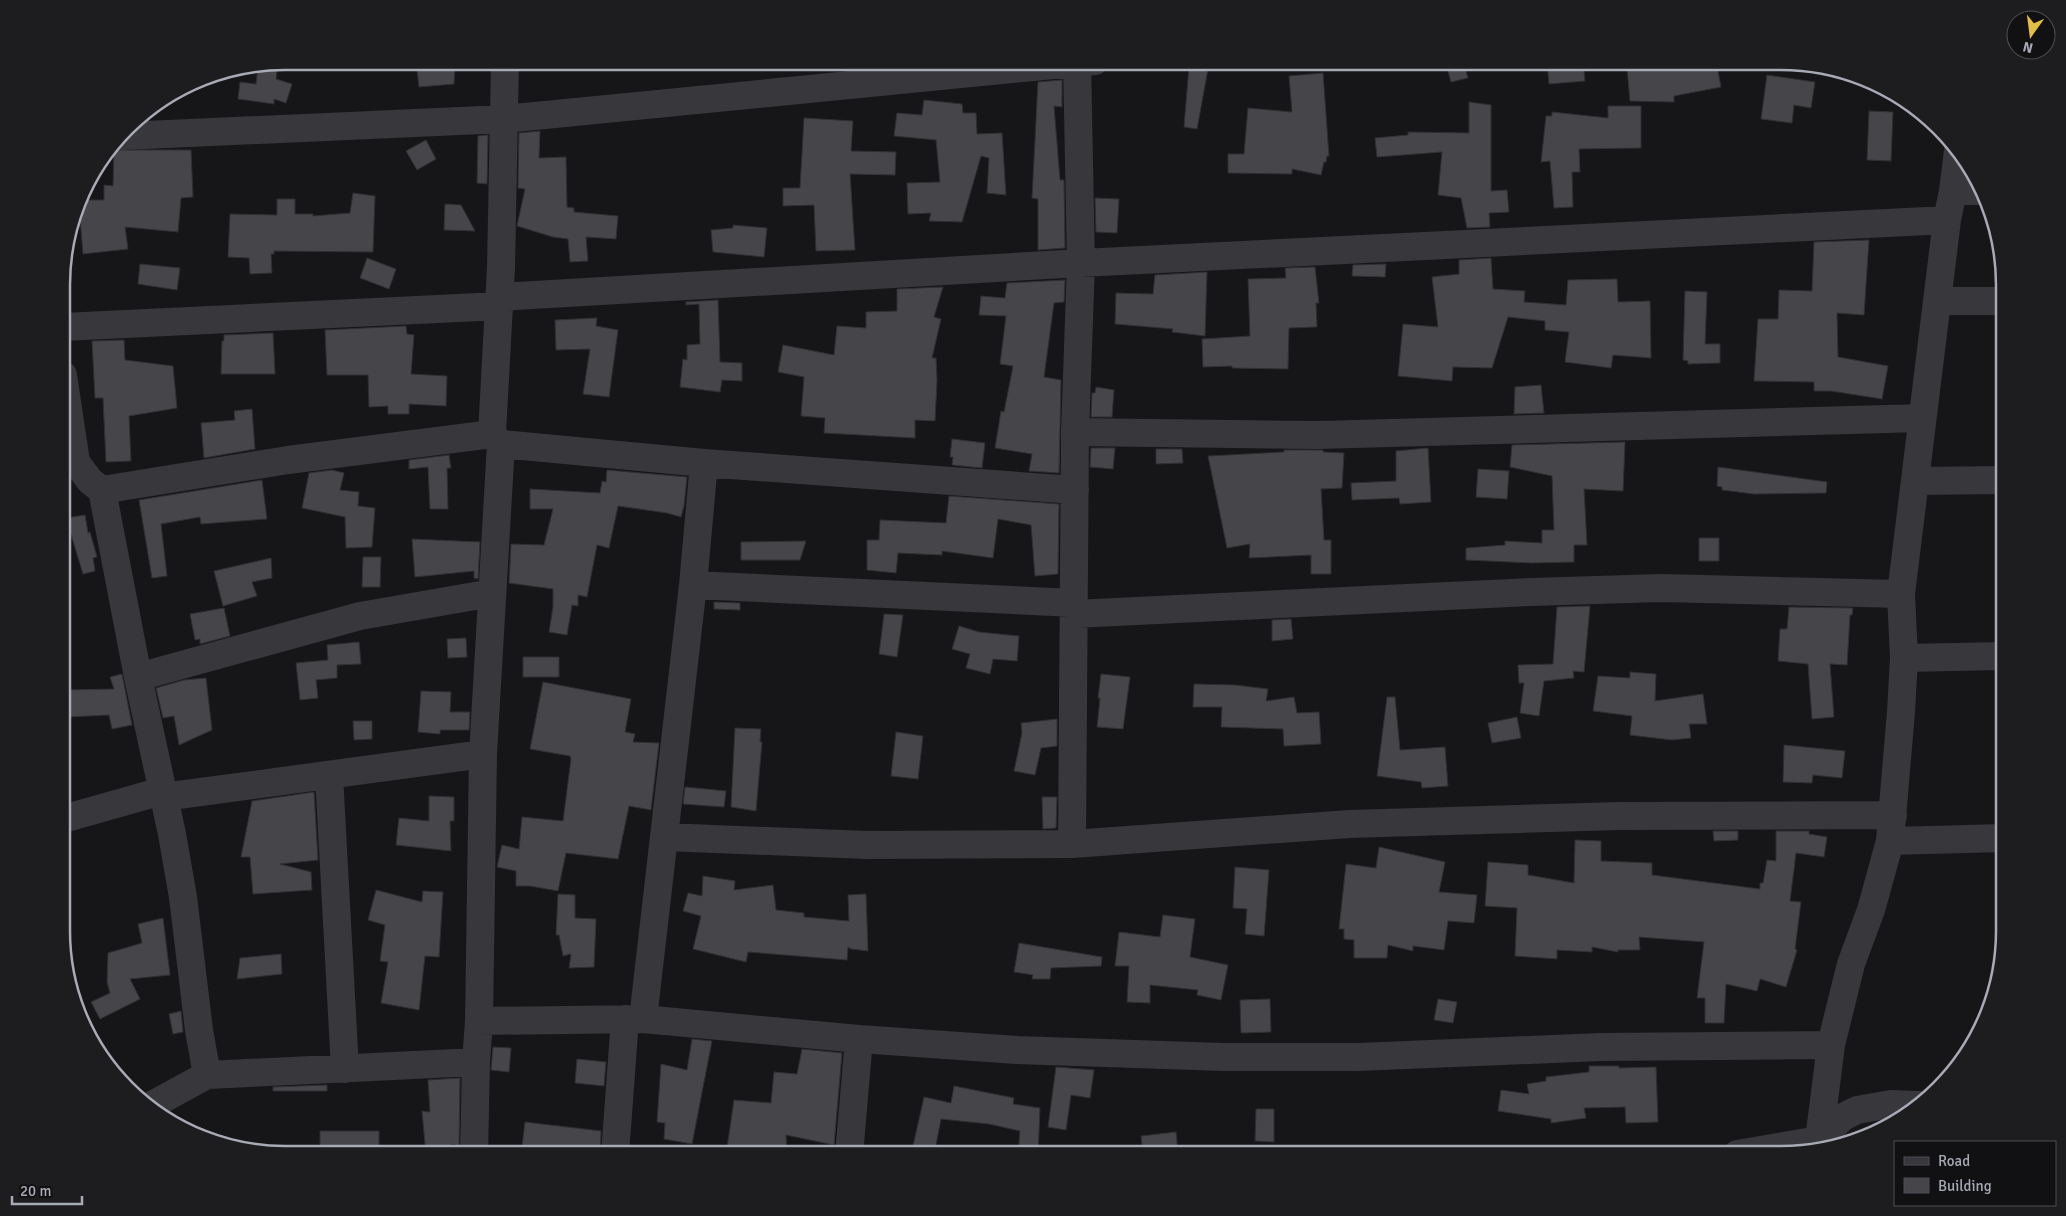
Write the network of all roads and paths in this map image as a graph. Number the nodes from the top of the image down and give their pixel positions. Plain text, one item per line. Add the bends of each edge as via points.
1 (505, 70) edge
2 (1002, 70) edge
3 (1083, 70) edge
4 (504, 119) junction
5 (131, 135) edge
6 (1957, 161) edge
7 (1953, 191) junction
8 (1974, 191) edge
9 (1947, 220) junction
10 (1081, 263) junction
11 (500, 301) junction
12 (1937, 301) junction
13 (1996, 301) edge
14 (70, 327) edge
15 (1922, 418) junction
16 (1075, 432) junction
17 (497, 439) junction
18 (704, 463) junction
19 (70, 465) edge
20 (1915, 480) junction
21 (1996, 480) edge
22 (102, 490) junction
23 (1075, 490) junction
24 (693, 585) junction
25 (492, 593) junction
26 (1901, 594) junction
27 (1074, 609) junction
28 (1996, 656) edge
29 (1904, 658) junction
30 (138, 677) junction
31 (483, 754) junction
32 (329, 775) junction
33 (162, 794) junction
34 (1893, 815) junction
35 (70, 817) edge
36 (665, 837) junction
37 (1996, 838) edge
38 (1890, 842) junction
39 (1072, 844) junction
40 (634, 1019) junction
41 (479, 1021) junction
42 (859, 1039) junction
43 (1831, 1045) junction
44 (476, 1062) junction
45 (345, 1069) junction
46 (207, 1075) junction
47 (156, 1103) edge
48 (1907, 1105) edge
49 (1819, 1140) junction
50 (474, 1146) edge
51 (615, 1146) edge
52 (850, 1146) edge
53 (1784, 1146) edge

1 - 4 street
2 - 4 street
3 - 10 street
4 - 5 street
4 - 11 street
6 - 7 street
7 - 8 street
7 - 9 street
9 - 10 street
9 - 12 street
10 - 11 street
10 - 16 street
11 - 14 street
11 - 17 street
12 - 13 street
12 - 15 street
15 - 16 street via 1318,435
15 - 20 street
16 - 23 street
17 - 18 street
17 - 22 street via 288,460
17 - 25 street
18 - 23 street
18 - 24 street
19 - 22 street
20 - 21 street
20 - 26 street
22 - 30 street
23 - 27 street
24 - 27 street
24 - 36 street
25 - 30 street via 360,616
25 - 31 street
26 - 27 street via 1662,588
26 - 29 street
27 - 39 street
28 - 29 street
29 - 34 street
30 - 33 street
31 - 32 street
31 - 41 street
32 - 33 street
32 - 45 street
33 - 35 street
33 - 46 street via 183,897
34 - 38 street
34 - 39 street via 1620,816 1359,824
36 - 39 street via 867,845
36 - 40 street
37 - 38 street
38 - 43 street via 1871,910 1851,964
40 - 41 street
40 - 42 street
40 - 51 street
41 - 44 street
42 - 43 street via 1017,1050 1358,1057 1600,1047
42 - 52 street
43 - 49 street
44 - 45 street
44 - 50 street
45 - 46 street
46 - 47 street
48 - 49 street via 1891,1104 1857,1110 1843,1117
49 - 53 street

